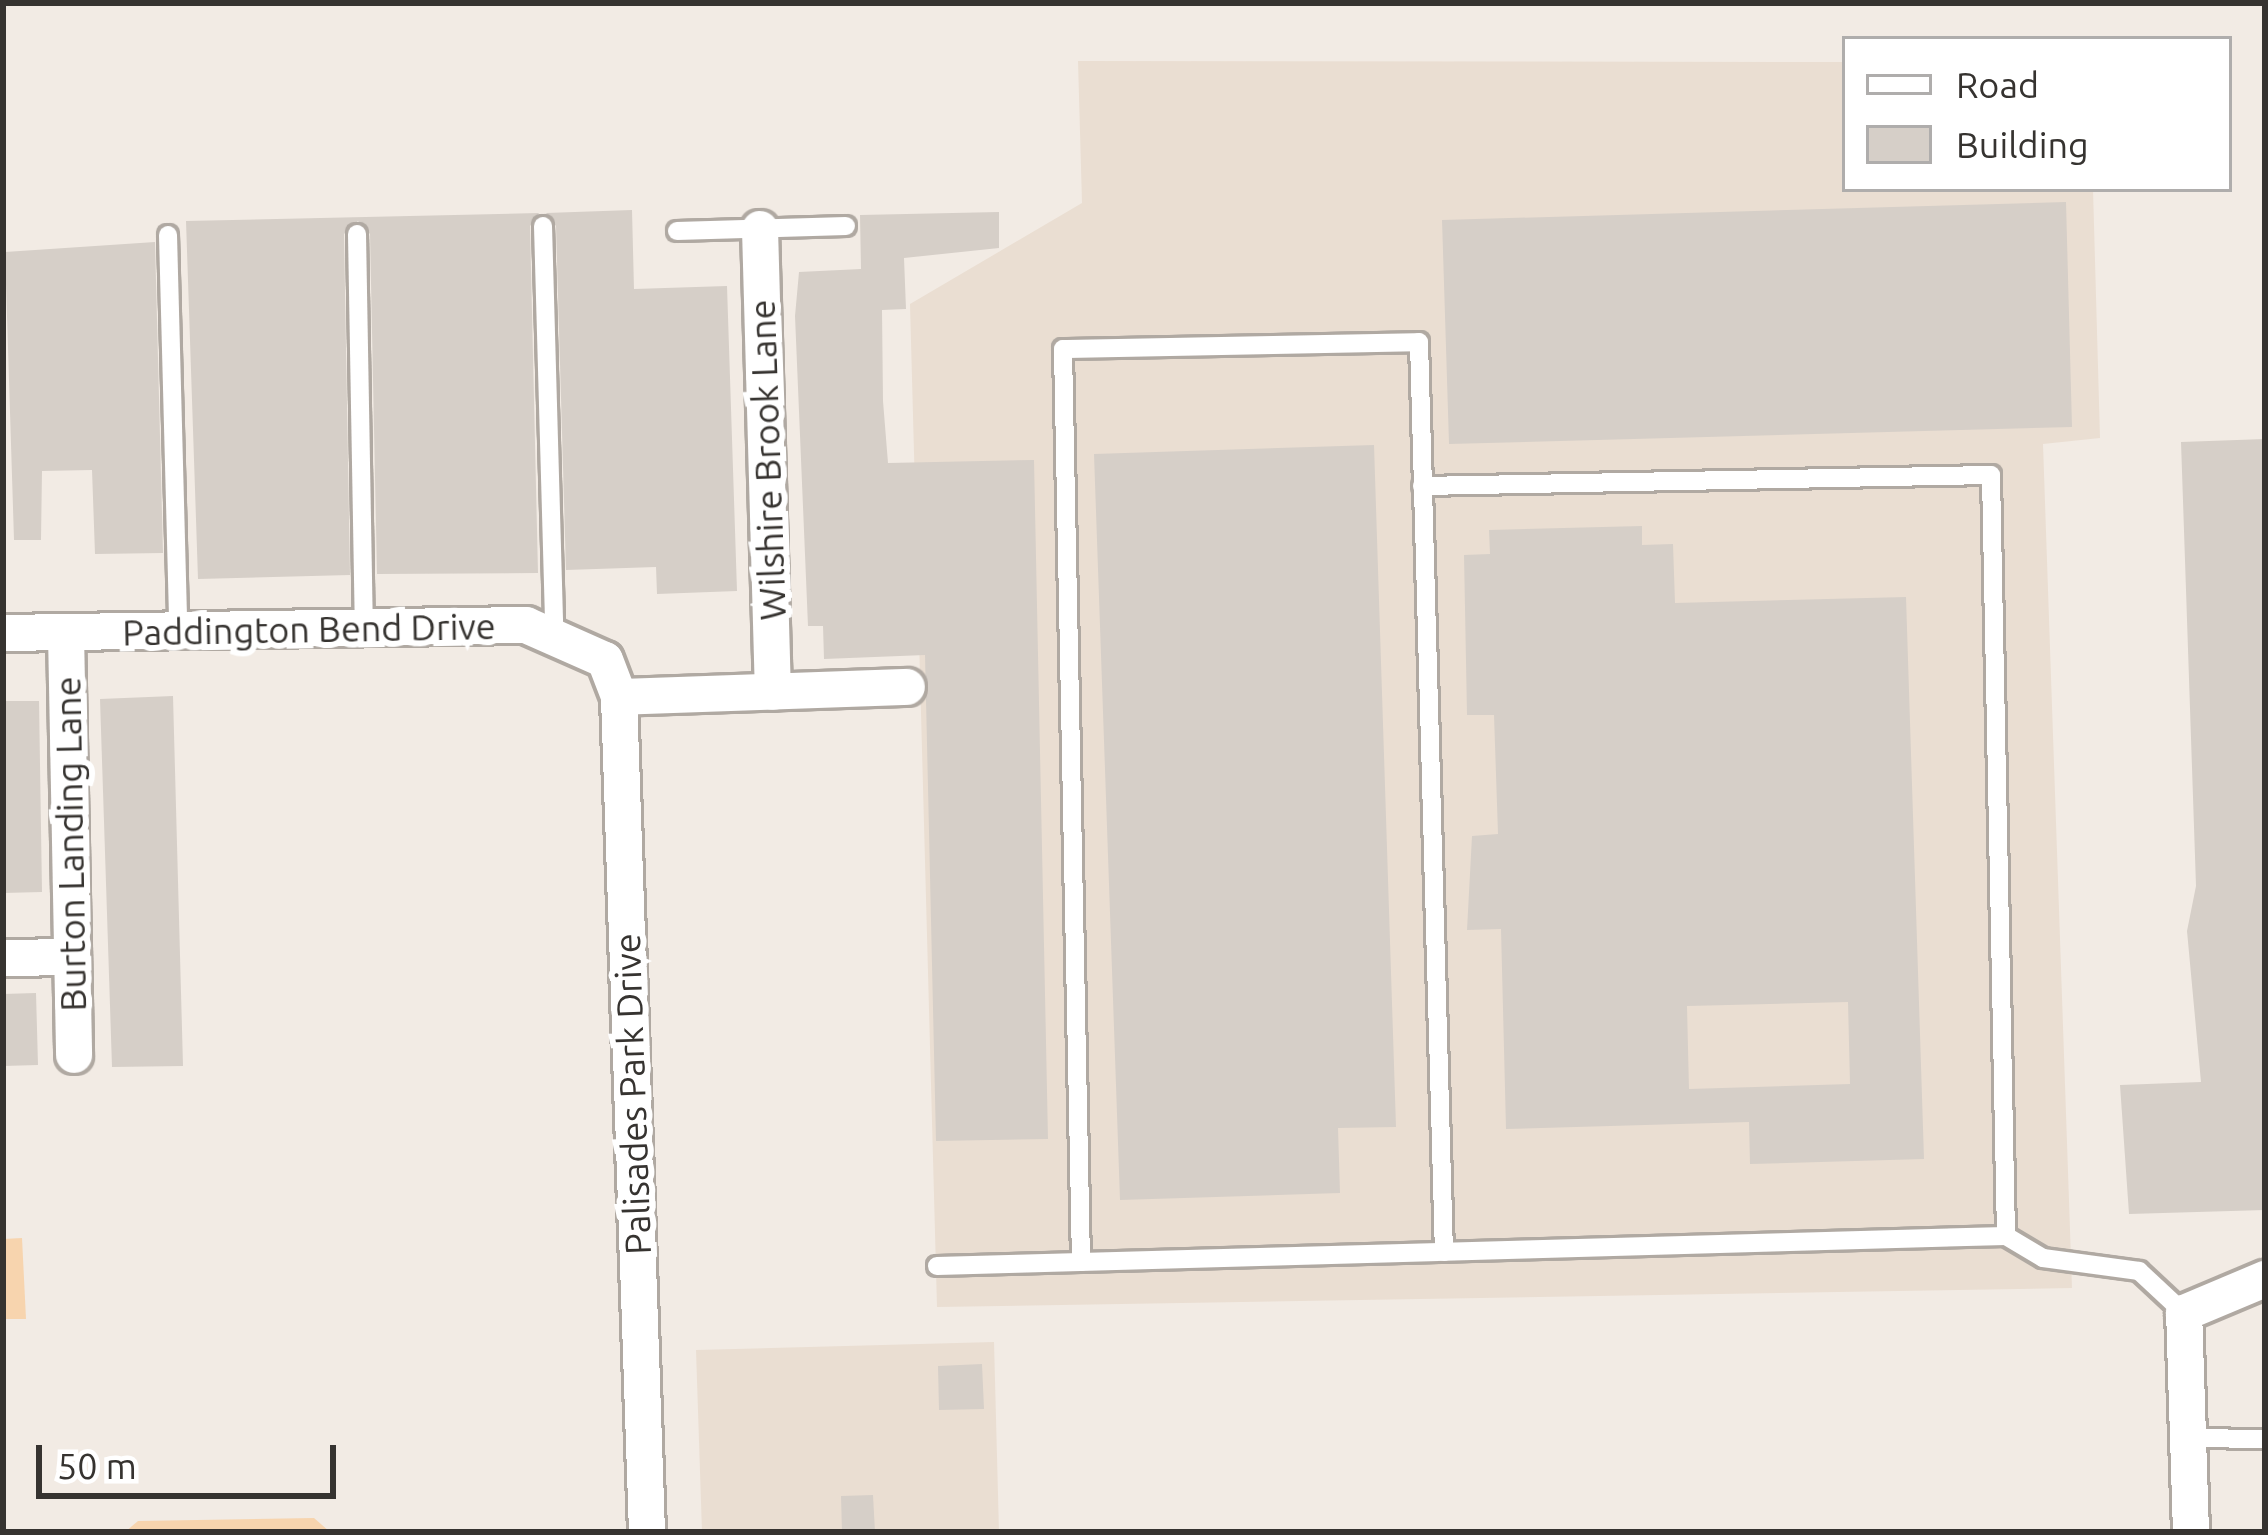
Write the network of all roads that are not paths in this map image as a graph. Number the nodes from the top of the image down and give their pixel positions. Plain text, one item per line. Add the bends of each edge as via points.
1 (543, 226) dead end
2 (846, 226) dead end
3 (760, 229) junction
4 (677, 231) dead end
5 (357, 234) dead end
6 (168, 235) dead end
7 (1422, 486) junction
8 (364, 628) junction
9 (554, 629) junction
10 (178, 630) junction
11 (3, 633) edge
12 (66, 633) junction
13 (907, 686) dead end
14 (773, 692) junction
15 (619, 697) junction
16 (72, 957) junction
17 (3, 958) edge
18 (74, 1055) dead end
19 (2006, 1236) junction
20 (1444, 1252) junction
21 (1081, 1262) junction
22 (937, 1266) dead end
23 (2265, 1279) edge
24 (2184, 1313) junction
25 (2187, 1438) junction
26 (2265, 1438) edge
27 (647, 1532) edge
28 (2191, 1532) edge

1 - 9 lane
2 - 3 lane
3 - 4 lane
3 - 14 street, Wilshire Brook Lane
5 - 8 lane
6 - 10 lane
7 - 19 lane via 1991,475
7 - 20 lane
7 - 21 lane via 1419,342 1063,349
8 - 9 street, Paddington Bend Drive
8 - 10 street, Paddington Bend Drive
9 - 15 street, Palisades Park Drive via 605,660
10 - 12 street, Paddington Bend Drive
11 - 12 street, Paddington Bend Drive
12 - 16 street, Burton Landing Lane
13 - 14 street
14 - 15 street
15 - 27 street, Palisades Park Drive
16 - 17 street
16 - 18 street, Burton Landing Lane
19 - 20 lane
19 - 24 lane via 2043,1258 2139,1271
20 - 21 lane
21 - 22 lane
23 - 24 street
24 - 25 street
25 - 26 lane
25 - 28 street

